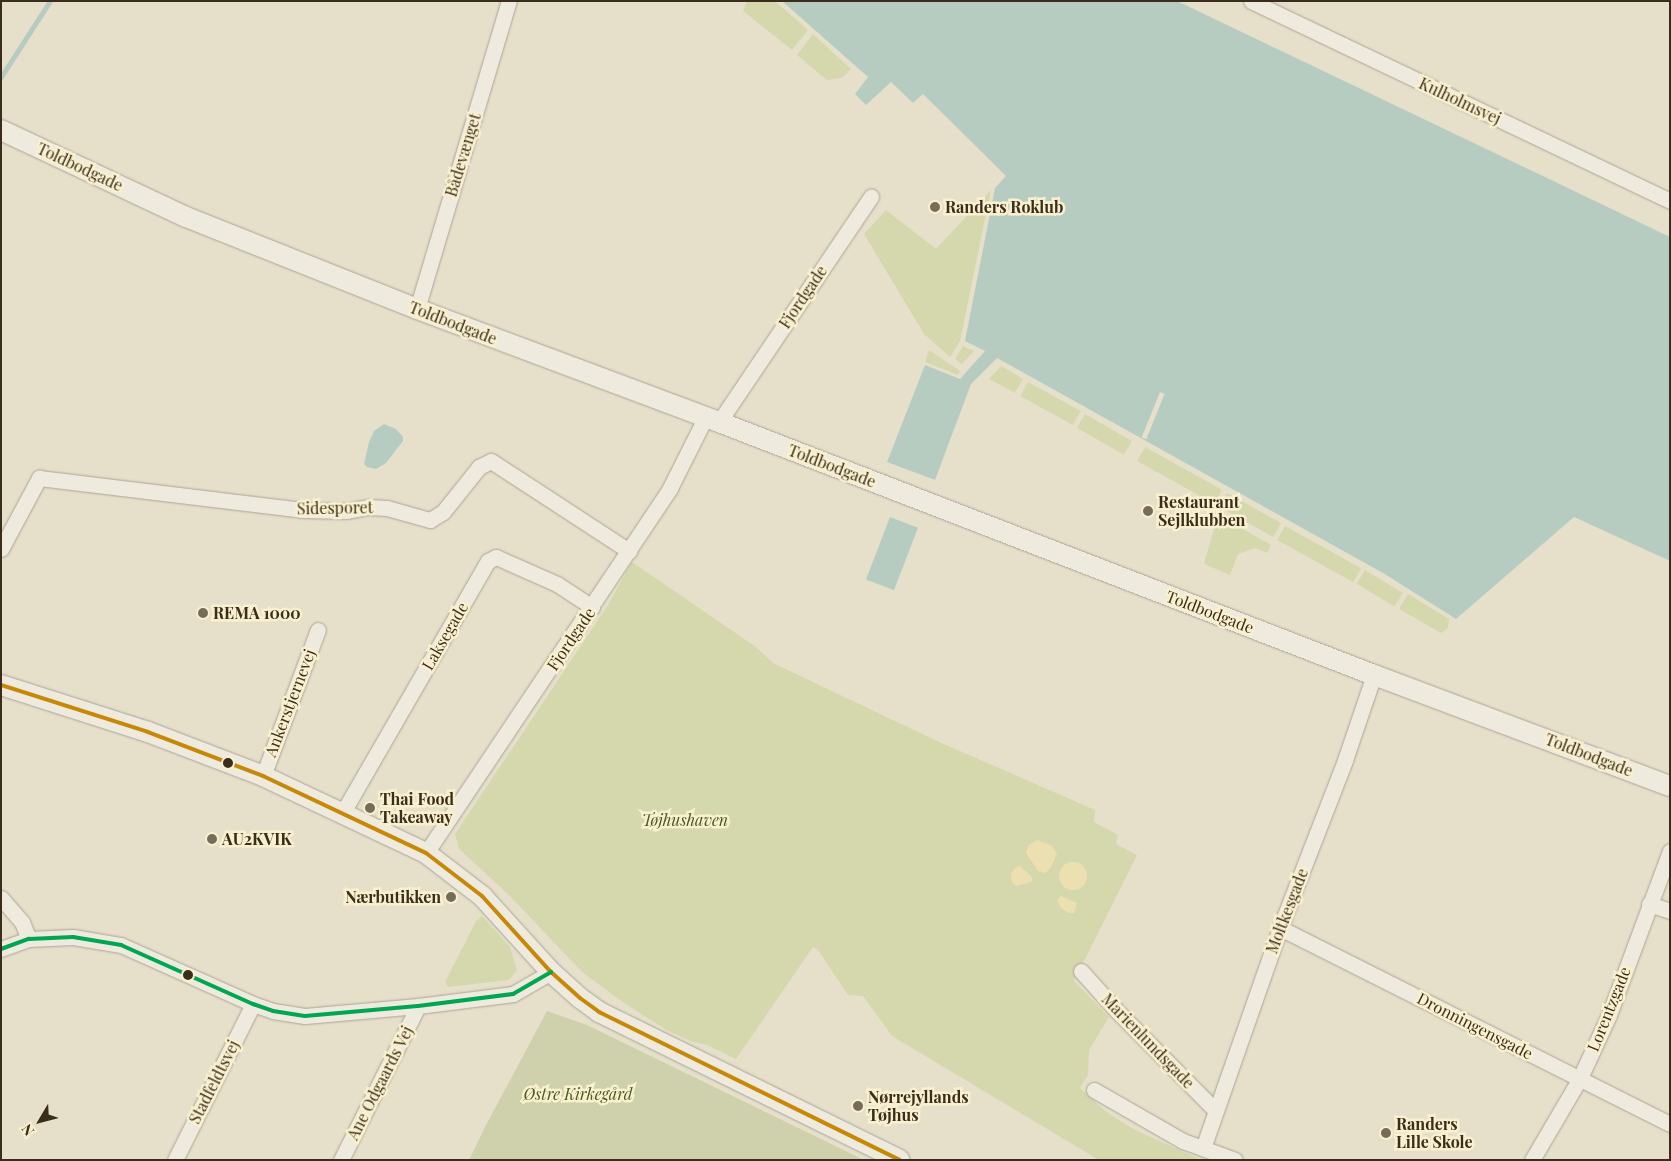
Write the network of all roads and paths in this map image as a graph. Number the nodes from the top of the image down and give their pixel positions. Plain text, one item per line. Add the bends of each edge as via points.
1 (509, 1) edge
2 (1251, 1) edge
3 (1, 130) edge
4 (871, 197) dead end
5 (1670, 201) edge
6 (417, 309) junction
7 (712, 420) junction
8 (1, 548) edge
9 (629, 551) junction
10 (592, 607) junction
11 (318, 630) dead end
12 (1374, 675) junction
13 (1, 685) edge
14 (262, 776) junction
15 (1670, 786) edge
16 (343, 812) junction
17 (1670, 851) edge
18 (426, 853) junction
19 (1, 898) edge
20 (1650, 904) junction
21 (1670, 911) edge
22 (1280, 928) junction
23 (29, 939) junction
24 (1, 949) edge
25 (1081, 971) dead end
26 (551, 972) junction
27 (253, 1004) junction
28 (418, 1006) junction
29 (1580, 1080) junction
30 (1094, 1090) dead end
31 (1215, 1110) junction
32 (1670, 1124) edge
33 (1203, 1148) junction
34 (174, 1160) edge
35 (342, 1160) edge
36 (900, 1160) edge
37 (1235, 1160) edge
38 (1532, 1160) edge

1 - 6 street, Bådevænget
2 - 5 street, Kulholmsvej
3 - 6 street, Toldbodgade via 186,217
4 - 7 street, Fjordgade
6 - 7 street, Toldbodgade
7 - 9 street, Fjordgade
7 - 12 street, Toldbodgade
8 - 9 street, Sidesporet via 39,478 302,510 386,508 430,520 442,512 479,467 490,461
9 - 10 street, Fjordgade
10 - 16 street, Laksegade via 557,584 496,557 488,561
10 - 18 street, Fjordgade
11 - 14 street, Ankerstjernevej
12 - 15 street, Toldbodgade
12 - 22 street, Moltkesgade
13 - 14 street via 148,732
14 - 16 street
16 - 18 street
17 - 20 street, Lorentzgade
18 - 26 street via 482,896
19 - 23 street via 22,922
20 - 21 street
20 - 29 street, Lorentzgade via 1614,1004
22 - 29 street, Dronningensgade
22 - 31 street, Moltkesgade
23 - 24 street
23 - 27 street via 73,937 121,945
25 - 31 street, Marienlundsgade
26 - 28 street via 513,994
26 - 36 street via 599,1012
27 - 28 street via 305,1016
27 - 34 street, Stadfeldtsvej
28 - 35 street, Ane Odgaards Vej
29 - 32 street, Dronningensgade
29 - 38 street, Lorentzgade
30 - 33 street via 1183,1141
31 - 33 street, Moltkesgade
33 - 37 street

